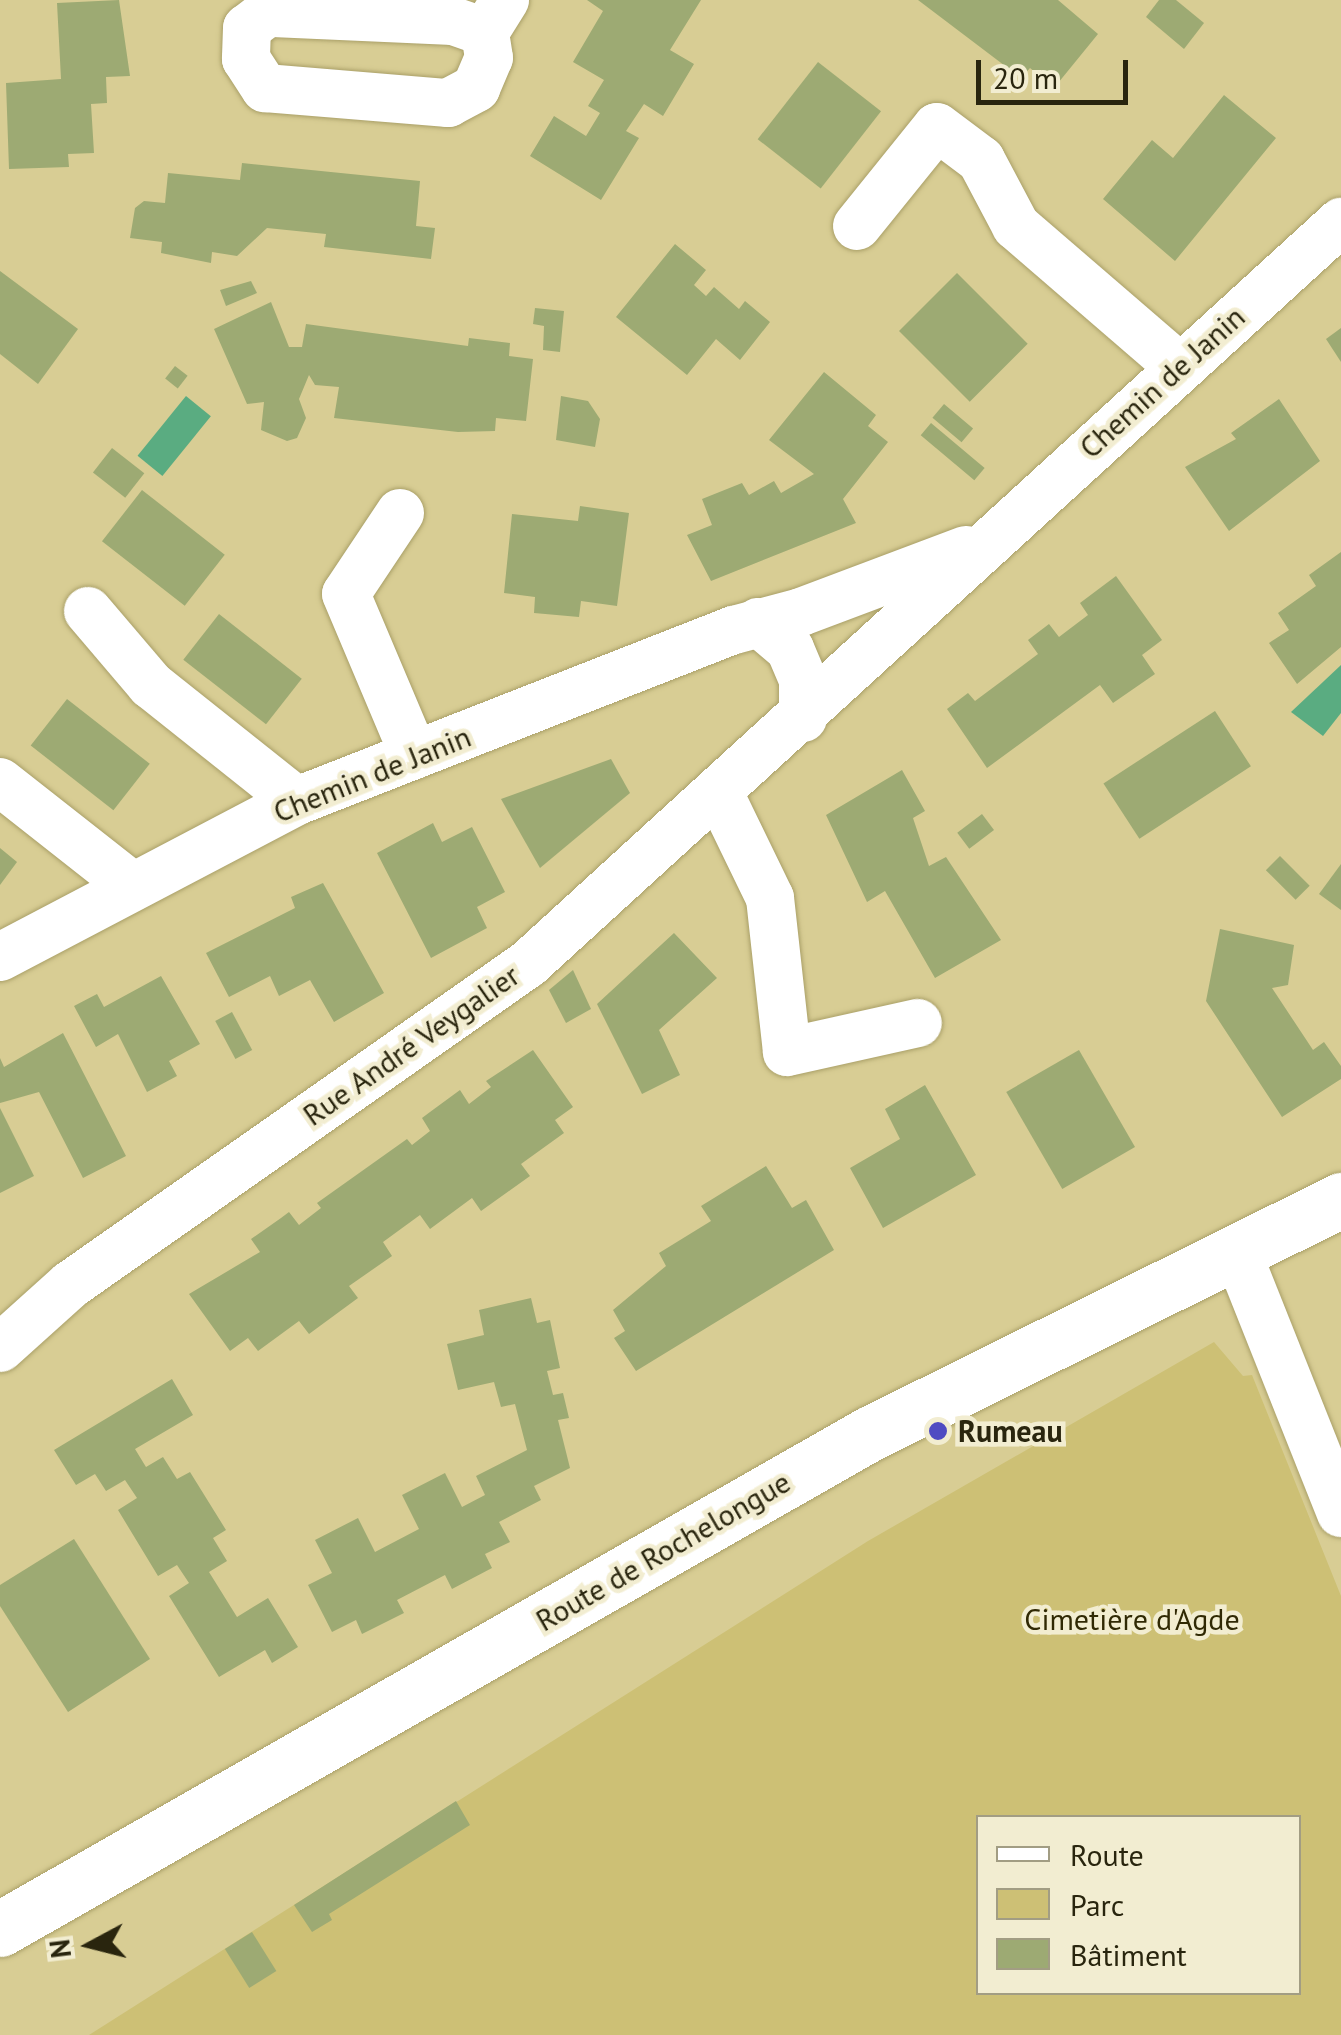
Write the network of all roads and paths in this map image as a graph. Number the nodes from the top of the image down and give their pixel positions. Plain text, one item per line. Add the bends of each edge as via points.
1 (1341, 222) edge
2 (857, 226) dead end
3 (1178, 366) junction
4 (400, 514) dead end
5 (984, 544) junction
6 (88, 611) dead end
7 (758, 622) junction
8 (803, 718) junction
9 (414, 755) junction
10 (0, 782) edge
11 (719, 793) junction
12 (297, 801) junction
13 (132, 886) junction
14 (0, 957) edge
15 (918, 1023) dead end
16 (1341, 1200) edge
17 (1236, 1252) junction
18 (0, 1348) edge
19 (1341, 1513) edge
20 (0, 1929) edge

1 - 3 street, Chemin de Janin
2 - 3 street via 936,128 980,160 1016,226
3 - 5 street, Chemin de Janin
4 - 9 street via 346,594
5 - 7 street, Chemin de Janin
5 - 8 street, Chemin de Janin
6 - 12 street via 151,685
7 - 8 street via 790,649 803,680
7 - 9 street, Chemin de Janin
8 - 11 street, Rue André Veygalier
9 - 12 street, Chemin de Janin
10 - 13 street
11 - 15 street via 770,898 786,1052
11 - 18 street, Rue André Veygalier via 528,964 70,1285
12 - 13 street, Chemin de Janin
13 - 14 street, Chemin de Janin
16 - 17 main road, Route de Rochelongue
17 - 19 street
17 - 20 main road, Route de Rochelongue via 869,1434

